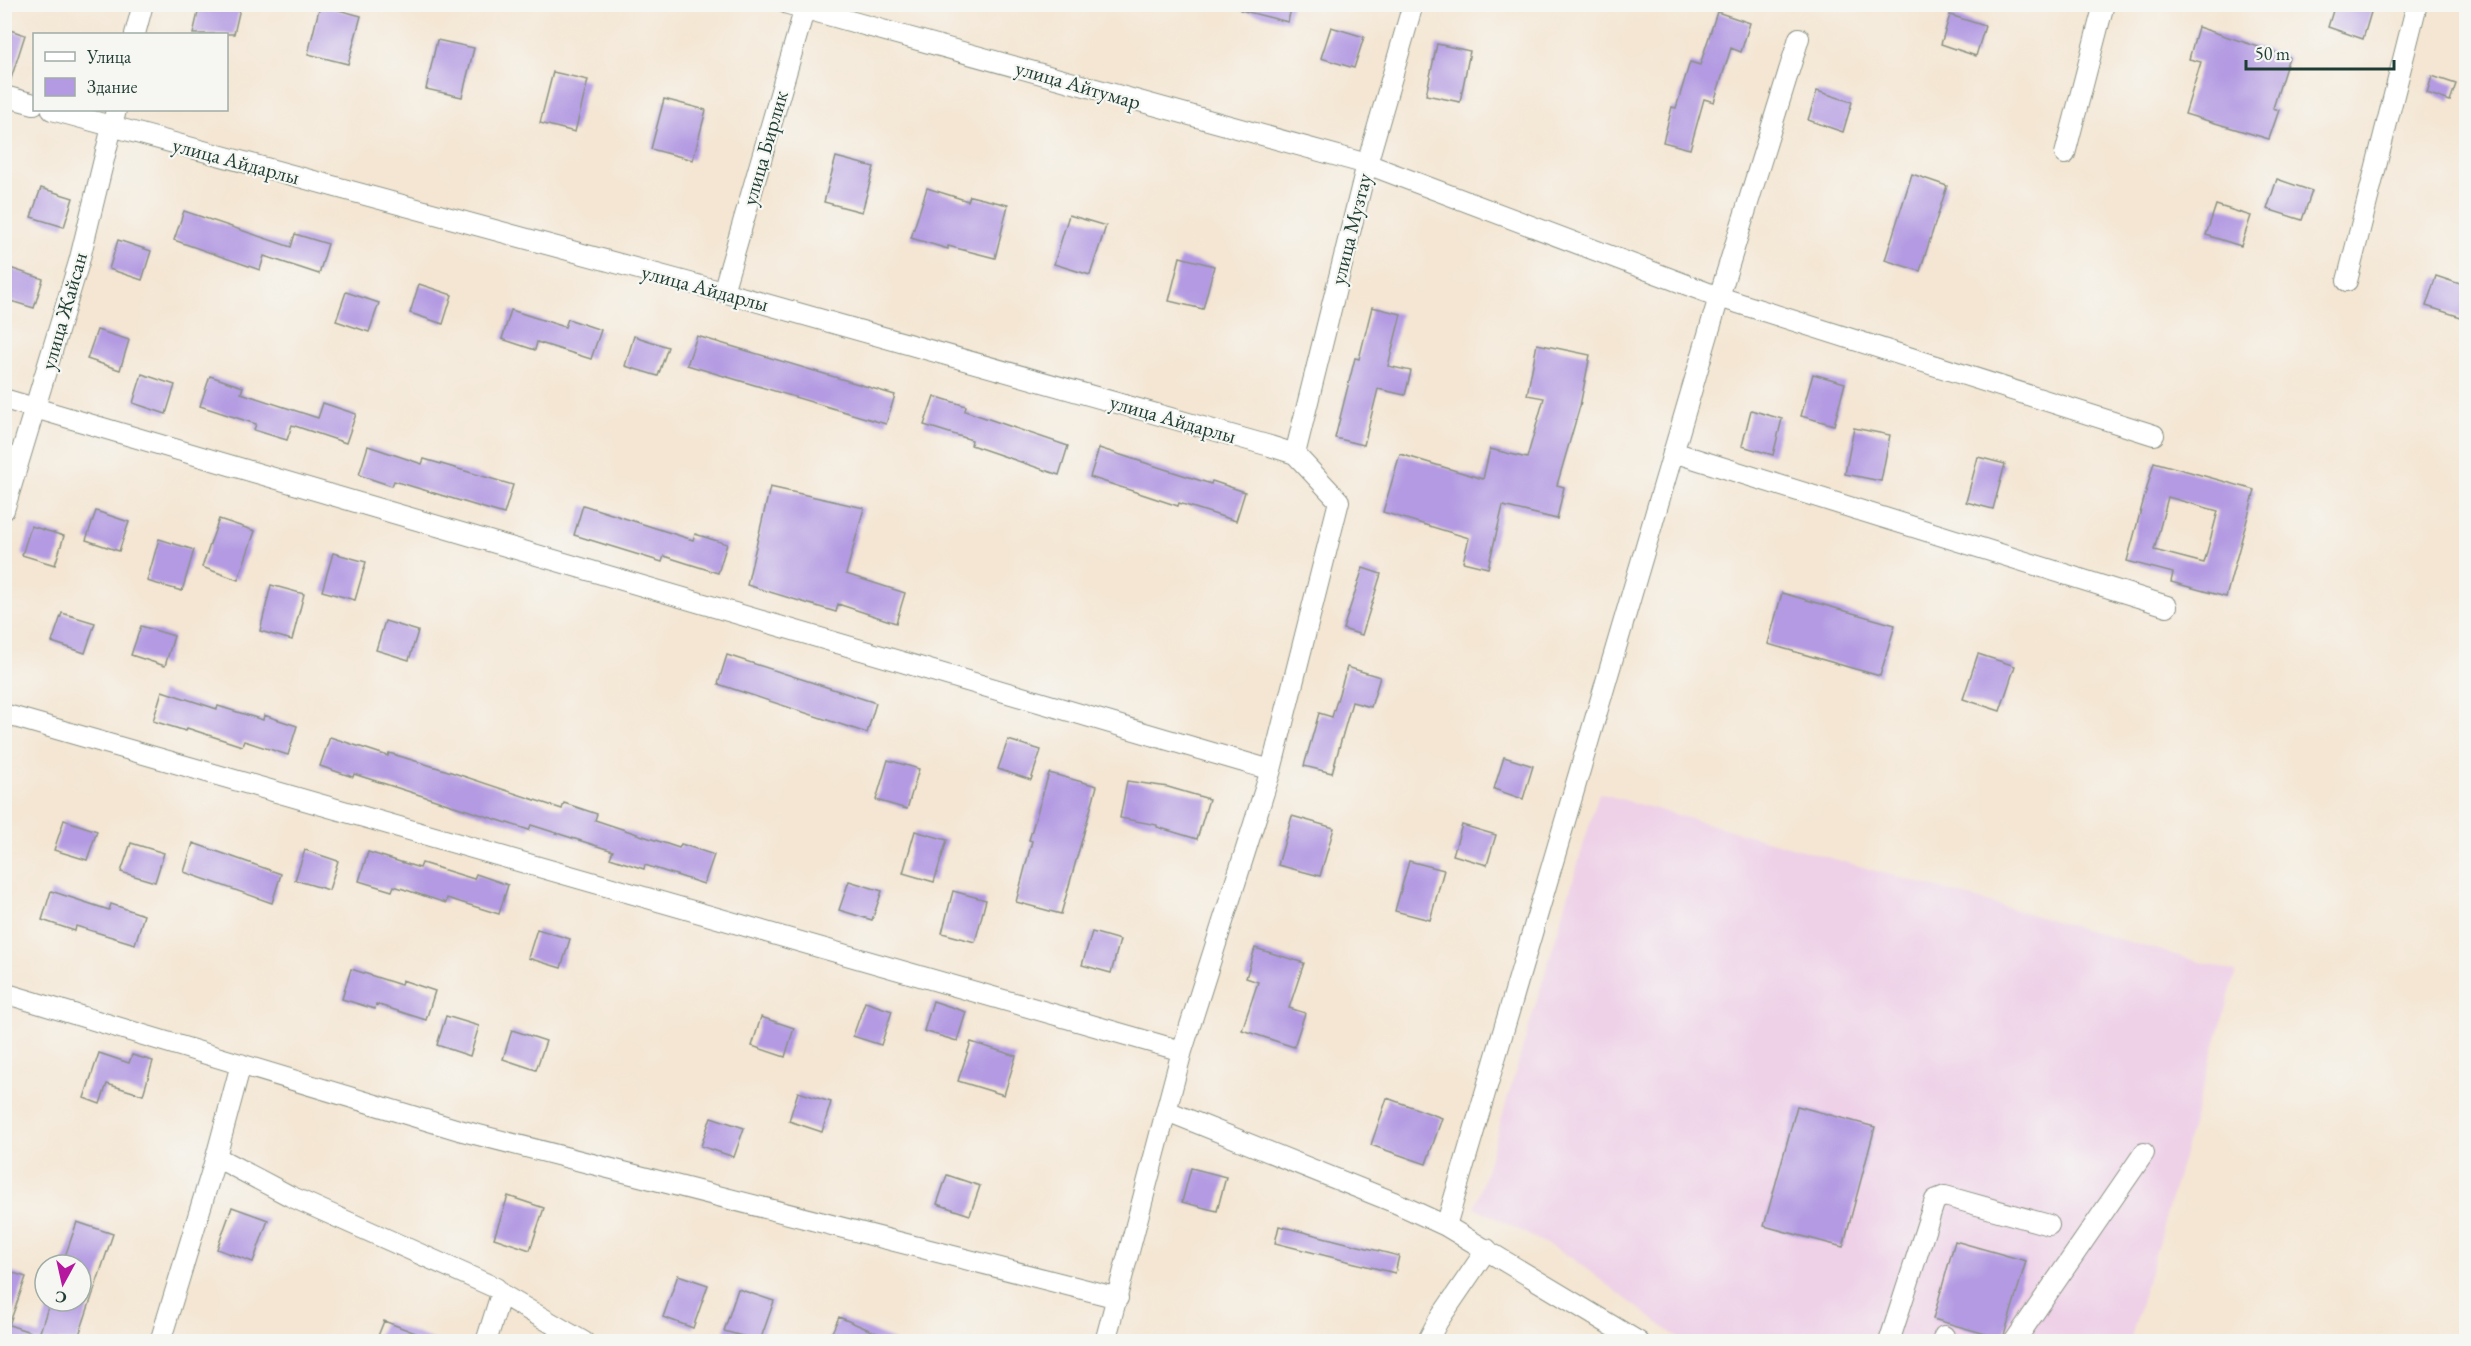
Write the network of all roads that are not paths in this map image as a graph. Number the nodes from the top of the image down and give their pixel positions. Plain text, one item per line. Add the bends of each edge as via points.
1 (143, 4) edge
2 (1413, 4) edge
3 (2104, 4) edge
4 (2417, 4) edge
5 (800, 6) edge
6 (135, 33) edge
7 (1799, 38) dead end
8 (4, 96) edge
9 (33, 104) edge
10 (60, 111) edge
11 (114, 118) edge
12 (2065, 154) dead end
13 (1367, 164) junction
14 (2347, 281) dead end
15 (723, 292) junction
16 (1719, 297) junction
17 (4, 399) edge
18 (36, 408) junction
19 (2154, 435) dead end
20 (1673, 452) junction
21 (1296, 454) junction
22 (4, 510) edge
23 (2167, 606) dead end
24 (4, 714) edge
25 (1271, 770) junction
26 (4, 993) edge
27 (1182, 1051) junction
28 (241, 1064) junction
29 (1167, 1111) junction
30 (2144, 1154) dead end
31 (216, 1157) junction
32 (2049, 1225) dead end
33 (1446, 1226) junction
34 (1487, 1249) junction
35 (501, 1294) junction
36 (1118, 1298) junction
37 (160, 1341) edge
38 (486, 1341) edge
39 (584, 1341) edge
40 (1105, 1341) edge
41 (1427, 1341) edge
42 (1639, 1341) edge
43 (1889, 1341) edge
44 (2014, 1341) edge

1 - 6 street
2 - 13 street, улица Музтау
3 - 12 street
4 - 14 street
5 - 13 street, улица Айтумар
5 - 15 street, улица Бирлик
7 - 16 street
8 - 9 street
10 - 11 street, улица Айдарлы
11 - 15 street, улица Айдарлы
11 - 18 street, улица Жайсан via 79,262
13 - 16 street, улица Айтумар
13 - 21 street, улица Музтау
15 - 21 street, улица Айдарлы
16 - 19 street, улица Айтумар
16 - 20 street
17 - 18 street
18 - 22 street, улица Жайсан
18 - 25 street
20 - 23 street
20 - 33 street
21 - 25 street via 1339,501
24 - 27 street
25 - 27 street
26 - 28 street
27 - 29 street
28 - 31 street
28 - 36 street via 459,1130
29 - 33 street
29 - 36 street
30 - 44 street
31 - 35 street via 290,1196 496,1288
31 - 37 street
32 - 43 street via 1945,1196 1935,1200
33 - 34 street
34 - 41 street
34 - 42 street
35 - 38 street
35 - 39 street
36 - 40 street

